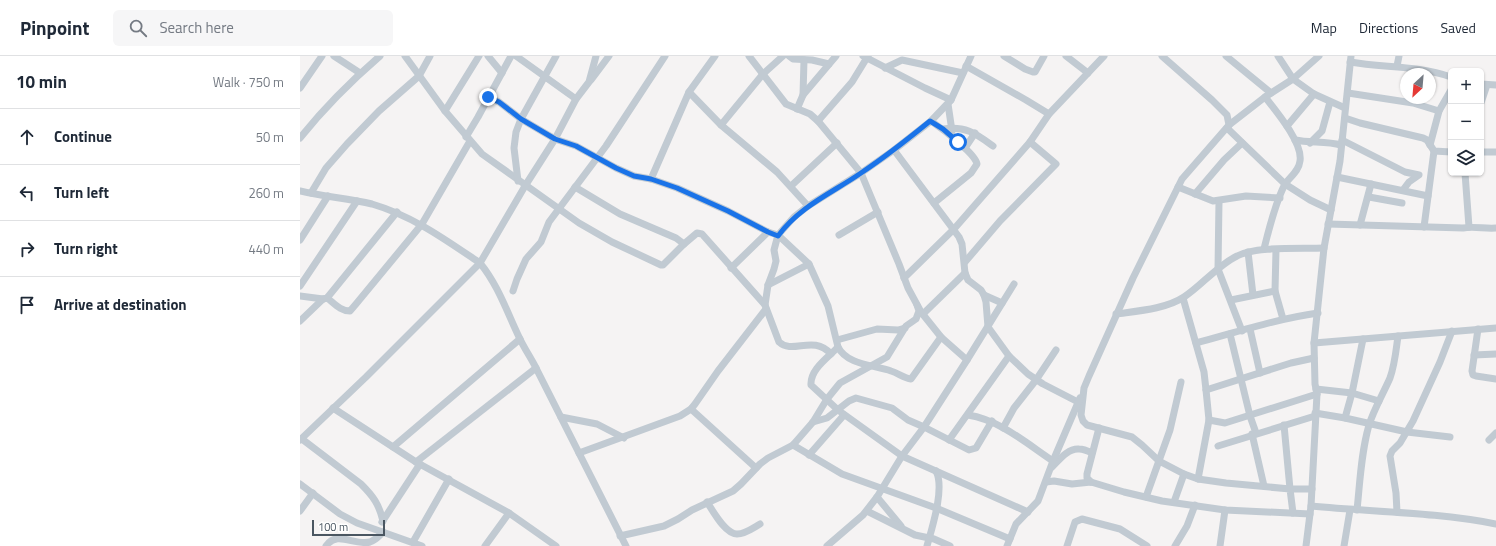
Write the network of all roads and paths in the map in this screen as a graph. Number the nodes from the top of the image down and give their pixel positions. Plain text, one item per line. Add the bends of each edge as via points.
1 (322, 56) edge
2 (334, 56) edge
3 (380, 56) edge
4 (405, 56) edge
5 (430, 56) edge
6 (479, 56) edge
7 (488, 56) edge
8 (511, 56) edge
9 (516, 56) edge
10 (556, 56) edge
11 (596, 56) edge
12 (609, 56) edge
13 (665, 56) edge
14 (715, 56) edge
15 (750, 56) edge
16 (783, 56) edge
17 (789, 56) edge
18 (836, 56) edge
19 (971, 56) edge
20 (1004, 56) edge
21 (1044, 56) edge
22 (1066, 56) edge
23 (1104, 56) edge
24 (1162, 56) edge
25 (1226, 56) edge
26 (1278, 56) edge
27 (1319, 56) edge
28 (1399, 56) edge
29 (866, 57) edge
30 (1310, 59) edge
31 (1350, 59) edge
32 (804, 60) junction
33 (829, 64) junction
34 (1397, 66) junction
35 (885, 68) junction
36 (965, 70) junction
37 (502, 72) junction
38 (1088, 72) junction
39 (360, 73) junction
40 (763, 74) junction
41 (419, 76) junction
42 (545, 76) junction
43 (1448, 76) edge
44 (1293, 79) junction
45 (589, 82) junction
46 (1484, 84) edge
47 (1496, 85) edge
48 (300, 88) edge
49 (690, 92) junction
50 (1272, 93) junction
51 (1348, 93) junction
52 (1314, 94) junction
53 (803, 95) junction
54 (1448, 96) edge
55 (488, 97) junction
56 (1265, 97) junction
57 (576, 99) junction
58 (950, 102) junction
59 (1330, 102) junction
60 (1345, 108) junction
61 (797, 109) junction
62 (445, 111) junction
63 (1440, 111) junction
64 (1048, 114) junction
65 (1345, 118) junction
66 (521, 119) junction
67 (818, 121) junction
68 (930, 121) junction
69 (721, 125) junction
70 (1228, 126) junction
71 (1287, 126) junction
72 (952, 128) junction
73 (943, 129) junction
74 (975, 133) junction
75 (300, 138) edge
76 (468, 139) junction
77 (555, 139) junction
78 (954, 139) junction
79 (1295, 140) junction
80 (1030, 142) junction
81 (837, 143) junction
82 (1242, 143) junction
83 (1310, 143) junction
84 (1342, 143) junction
85 (1430, 145) junction
86 (993, 146) dead end
87 (965, 148) junction
88 (894, 150) junction
89 (1434, 152) junction
90 (1448, 152) edge
91 (1484, 152) edge
92 (1496, 152) edge
93 (598, 158) junction
94 (861, 173) junction
95 (1419, 175) junction
96 (1465, 176) edge
97 (1337, 177) junction
98 (1431, 178) junction
99 (651, 179) junction
100 (518, 181) junction
101 (1286, 184) junction
102 (1371, 184) junction
103 (525, 186) junction
104 (790, 186) junction
105 (575, 187) junction
106 (1178, 187) junction
107 (300, 190) edge
108 (1403, 190) junction
109 (311, 193) junction
110 (1195, 194) junction
111 (328, 196) junction
112 (1428, 196) junction
113 (1369, 197) junction
114 (1280, 198) junction
115 (357, 201) junction
116 (1219, 201) junction
117 (934, 203) junction
118 (1402, 203) dead end
119 (808, 206) junction
120 (560, 209) junction
121 (1330, 210) junction
122 (397, 212) junction
123 (878, 212) junction
124 (422, 224) junction
125 (1328, 224) junction
126 (1360, 225) junction
127 (1424, 227) junction
128 (1469, 227) junction
129 (1496, 228) edge
130 (954, 229) junction
131 (766, 235) junction
132 (839, 235) dead end
133 (778, 236) junction
134 (300, 240) edge
135 (684, 244) junction
136 (776, 244) junction
137 (1324, 248) junction
138 (1264, 249) junction
139 (1276, 250) junction
140 (1248, 252) junction
141 (965, 262) junction
142 (480, 263) junction
143 (809, 264) junction
144 (731, 268) junction
145 (1218, 269) junction
146 (965, 273) junction
147 (904, 278) junction
148 (1014, 284) dead end
149 (768, 285) junction
150 (300, 286) edge
151 (513, 291) dead end
152 (1275, 291) junction
153 (984, 295) junction
154 (1253, 295) junction
155 (300, 296) edge
156 (325, 298) junction
157 (1183, 298) junction
158 (1231, 300) junction
159 (1002, 303) junction
160 (917, 305) junction
161 (765, 307) junction
162 (1318, 313) junction
163 (923, 314) junction
164 (1116, 314) junction
165 (1283, 319) junction
166 (300, 321) edge
167 (988, 327) junction
168 (905, 328) junction
169 (1496, 328) edge
170 (1246, 330) junction
171 (1478, 330) junction
172 (1452, 331) junction
173 (1230, 334) junction
174 (941, 336) junction
175 (1398, 336) junction
176 (520, 339) junction
177 (1363, 339) junction
178 (837, 343) junction
179 (1314, 343) junction
180 (1196, 344) junction
181 (1056, 350) dead end
182 (831, 354) junction
183 (1496, 354) edge
184 (1474, 355) junction
185 (1008, 356) junction
186 (1314, 358) junction
187 (967, 360) junction
188 (871, 366) junction
189 (536, 368) junction
190 (1260, 373) junction
191 (1240, 379) junction
192 (1496, 379) edge
193 (1036, 380) junction
194 (1181, 382) dead end
195 (1084, 388) junction
196 (1206, 390) junction
197 (1316, 392) junction
198 (1352, 394) junction
199 (828, 399) junction
200 (1379, 401) junction
201 (1078, 402) junction
202 (333, 408) junction
203 (691, 409) junction
204 (838, 410) junction
205 (844, 415) junction
206 (968, 415) junction
207 (1315, 415) junction
208 (1250, 416) junction
209 (561, 417) junction
210 (1345, 418) junction
211 (1209, 420) junction
212 (992, 421) junction
213 (813, 422) junction
214 (1220, 422) junction
215 (1370, 423) junction
216 (1284, 425) junction
217 (924, 426) junction
218 (1003, 428) junction
219 (1099, 428) junction
220 (1207, 429) junction
221 (1407, 432) junction
222 (1496, 433) edge
223 (1251, 436) junction
224 (1450, 437) dead end
225 (624, 438) junction
226 (301, 439) edge
227 (949, 440) junction
228 (1488, 440) dead end
229 (793, 445) junction
230 (1218, 446) dead end
231 (393, 447) junction
232 (1092, 452) junction
233 (579, 453) junction
234 (809, 454) junction
235 (902, 456) junction
236 (1159, 461) junction
237 (418, 463) junction
238 (1052, 465) junction
239 (756, 468) junction
240 (936, 471) junction
241 (1184, 474) junction
242 (449, 479) junction
243 (1198, 479) junction
244 (1054, 481) junction
245 (1046, 482) junction
246 (1091, 482) junction
247 (300, 484) edge
248 (1264, 486) junction
249 (882, 488) junction
250 (1290, 489) junction
251 (1312, 489) junction
252 (313, 494) junction
253 (1146, 497) junction
254 (877, 498) junction
255 (707, 502) junction
256 (1174, 502) junction
257 (1195, 505) junction
258 (1311, 506) junction
259 (936, 508) junction
260 (1225, 510) junction
261 (1353, 510) junction
262 (300, 511) edge
263 (867, 511) junction
264 (1028, 512) junction
265 (1397, 512) junction
266 (509, 513) junction
267 (1293, 513) junction
268 (1310, 514) junction
269 (383, 520) junction
270 (760, 524) dead end
271 (1496, 524) edge
272 (904, 530) junction
273 (380, 531) junction
274 (620, 536) junction
275 (929, 538) junction
276 (413, 542) junction
277 (1008, 542) edge
278 (831, 545) edge
279 (326, 546) edge
280 (422, 546) edge
281 (485, 546) edge
282 (556, 546) edge
283 (626, 546) edge
284 (927, 546) edge
285 (950, 546) edge
286 (1067, 546) edge
287 (1147, 546) edge
288 (1175, 546) edge
289 (1220, 546) edge
290 (1306, 546) edge
291 (1344, 546) edge

1 - 48 street
2 - 39 street
3 - 39 street
4 - 41 street
5 - 41 street
6 - 62 street
7 - 37 street
8 - 37 street
9 - 42 street
10 - 42 street
11 - 45 street
12 - 45 street
13 - 93 street
14 - 49 street
15 - 40 street
16 - 40 street
17 - 32 street
18 - 33 street
19 - 36 street
20 - 21 street via 1033,72
22 - 38 street
23 - 38 street
24 - 70 street via 1227,115
25 - 50 street
26 - 44 street
27 - 30 street
28 - 34 street
29 - 35 street
29 - 67 street via 852,82
30 - 44 street
31 - 34 street via 1364,64
31 - 51 street
32 - 33 street
32 - 53 street
33 - 53 street
34 - 43 street
35 - 36 street via 902,60
35 - 58 street
36 - 58 street
36 - 64 street via 1026,100
37 - 55 street
38 - 64 street
39 - 75 street
40 - 61 street via 786,104
40 - 69 street
41 - 62 street
41 - 109 street via 379,111 347,144 326,168
42 - 57 street
42 - 66 street
44 - 50 street
44 - 52 street
45 - 57 street
46 - 47 street
49 - 69 street
49 - 99 street
50 - 56 street
51 - 60 street
51 - 63 street via 1413,103
52 - 59 street
52 - 71 street
53 - 61 street
54 - 63 street
55 - 66 street
55 - 76 street
56 - 70 street
56 - 71 street
57 - 77 street
58 - 68 street
58 - 72 street
59 - 60 street
59 - 83 street via 1322,131
60 - 65 street
61 - 67 street via 810,114
62 - 76 street
63 - 85 street
64 - 80 street
65 - 84 street
65 - 85 street via 1423,138
66 - 77 street
66 - 100 street via 514,148
67 - 81 street
68 - 73 street
68 - 88 street
69 - 104 street
70 - 82 street
70 - 106 street via 1188,170
71 - 79 street
72 - 73 street
72 - 74 street
72 - 78 street
73 - 78 street
74 - 86 street
74 - 87 street
76 - 100 street via 482,154
76 - 124 street
77 - 93 street via 576,146
77 - 103 street
78 - 87 street
79 - 83 street
79 - 101 street via 1301,160
80 - 130 street
80 - 141 street via 1056,164 1000,221
81 - 94 street
81 - 104 street
82 - 101 street
82 - 110 street
83 - 84 street
84 - 95 street via 1405,172
84 - 97 street
85 - 89 street
87 - 117 street via 976,160 975,168
88 - 94 street
88 - 117 street
89 - 90 street
89 - 98 street
91 - 92 street
93 - 99 street via 634,176
93 - 105 street
94 - 119 street
94 - 123 street
95 - 98 street
95 - 108 street
96 - 128 street
97 - 102 street
97 - 121 street
98 - 112 street
99 - 131 street via 728,211
100 - 103 street
101 - 114 street
101 - 121 street
102 - 108 street
102 - 113 street
103 - 120 street
103 - 142 street
104 - 119 street
105 - 120 street
105 - 135 street via 620,214 676,238
106 - 110 street
106 - 164 street
107 - 109 street
108 - 112 street
109 - 111 street
110 - 116 street
111 - 115 street
111 - 134 street
112 - 127 street
113 - 118 street
113 - 126 street
114 - 116 street via 1246,196
114 - 138 street
115 - 122 street
115 - 150 street
116 - 145 street
117 - 130 street
119 - 133 street via 794,217
120 - 135 street via 589,229 658,264 663,265
120 - 151 street via 549,222 541,242 526,259
121 - 125 street
122 - 124 street
122 - 156 street
123 - 132 street
123 - 147 street
124 - 142 street
124 - 156 street via 350,311 342,310
125 - 126 street
125 - 137 street
126 - 127 street
127 - 128 street
128 - 129 street
130 - 141 street via 962,244
130 - 147 street
131 - 133 street
131 - 136 street
131 - 144 street
133 - 136 street
133 - 143 street
135 - 144 street via 697,233 702,234
136 - 149 street via 776,261
137 - 139 street
137 - 162 street
138 - 139 street
138 - 140 street
139 - 152 street
140 - 145 street via 1236,256
140 - 154 street
141 - 146 street
142 - 176 street via 497,289
142 - 202 street
143 - 149 street
143 - 178 street via 828,306
144 - 161 street
145 - 157 street
145 - 158 street
146 - 153 street via 968,280
146 - 163 street
147 - 160 street
148 - 159 street
149 - 161 street
152 - 154 street
152 - 165 street
153 - 159 street
153 - 167 street
154 - 158 street
155 - 156 street
156 - 166 street
157 - 164 street via 1141,311
157 - 180 street
158 - 170 street
159 - 167 street
160 - 163 street
160 - 168 street via 916,319
161 - 182 street via 778,342 788,347 815,345 826,348
161 - 203 street
162 - 165 street
162 - 179 street
163 - 174 street
164 - 195 street
165 - 170 street
167 - 185 street
167 - 187 street
168 - 178 street via 878,329
168 - 188 street via 887,357
169 - 171 street
170 - 173 street
170 - 190 street
171 - 172 street
171 - 184 street
172 - 175 street
172 - 221 street
173 - 180 street
173 - 191 street
174 - 187 street
174 - 188 street via 911,379
175 - 177 street
175 - 200 street via 1390,377
176 - 189 street
176 - 231 street
177 - 179 street
177 - 198 street
178 - 182 street
178 - 188 street via 845,356
179 - 186 street
180 - 196 street
181 - 193 street
182 - 199 street via 819,366 811,381 811,385
183 - 184 street
184 - 192 street via 1473,375
185 - 193 street
185 - 206 street
186 - 190 street
186 - 197 street
187 - 217 street
188 - 199 street via 844,380
189 - 209 street
189 - 237 street
190 - 191 street
191 - 196 street
191 - 208 street
193 - 201 street
193 - 218 street via 1014,408
194 - 236 street via 1170,430
195 - 201 street
195 - 219 street via 1081,415 1083,421 1087,425
196 - 211 street
197 - 198 street
197 - 207 street
197 - 208 street
198 - 200 street
198 - 210 street
199 - 204 street
199 - 213 street
200 - 215 street
201 - 238 street
202 - 226 street
202 - 231 street
203 - 225 street via 680,416
203 - 239 street
204 - 205 street
204 - 213 street via 827,418
204 - 217 street via 856,398 887,405 908,420
205 - 234 street
205 - 235 street
206 - 212 street
206 - 227 street
207 - 210 street
207 - 216 street
207 - 251 street
208 - 214 street
208 - 223 street via 1253,424
209 - 225 street via 597,424
209 - 233 street
210 - 215 street
211 - 214 street
211 - 220 street
212 - 218 street
212 - 227 street via 973,450
213 - 229 street
214 - 220 street
215 - 221 street
215 - 261 street
216 - 223 street
216 - 250 street
217 - 227 street
217 - 235 street
218 - 238 street
219 - 232 street
219 - 236 street via 1135,439
220 - 243 street
221 - 224 street
221 - 265 street via 1390,456
222 - 228 street
223 - 230 street
223 - 248 street via 1259,458
225 - 233 street
226 - 269 street via 361,484 380,506
229 - 234 street
229 - 239 street via 768,458
231 - 237 street
232 - 238 street via 1073,450
232 - 246 street via 1087,474
233 - 274 street
234 - 249 street via 842,474
235 - 240 street
235 - 249 street
236 - 241 street
236 - 253 street
237 - 242 street
237 - 269 street
238 - 244 street
238 - 245 street
239 - 255 street via 733,490
240 - 259 street via 939,480
240 - 264 street
241 - 243 street
241 - 256 street
242 - 266 street
242 - 276 street
243 - 248 street
244 - 245 street
244 - 246 street via 1072,484
245 - 264 street via 1038,501
246 - 253 street
247 - 252 street
248 - 250 street
249 - 254 street
249 - 259 street
250 - 251 street
250 - 267 street
251 - 258 street
252 - 262 street
252 - 273 street via 347,518
253 - 256 street
254 - 263 street
254 - 272 street
255 - 270 street via 731,533 744,533
255 - 274 street via 664,526
256 - 257 street
257 - 260 street
257 - 288 street via 1187,526
258 - 261 street
258 - 268 street
259 - 275 street
259 - 277 street
260 - 267 street
260 - 289 street
261 - 265 street
261 - 291 street
263 - 272 street
263 - 278 street
264 - 277 street via 1016,524
265 - 271 street via 1467,518
266 - 281 street
266 - 282 street
267 - 268 street
268 - 290 street
269 - 273 street
272 - 275 street
273 - 276 street
273 - 279 street via 375,540 370,542 334,538
274 - 283 street
275 - 284 street
275 - 285 street
276 - 280 street
286 - 287 street via 1075,522 1082,519 1120,529

